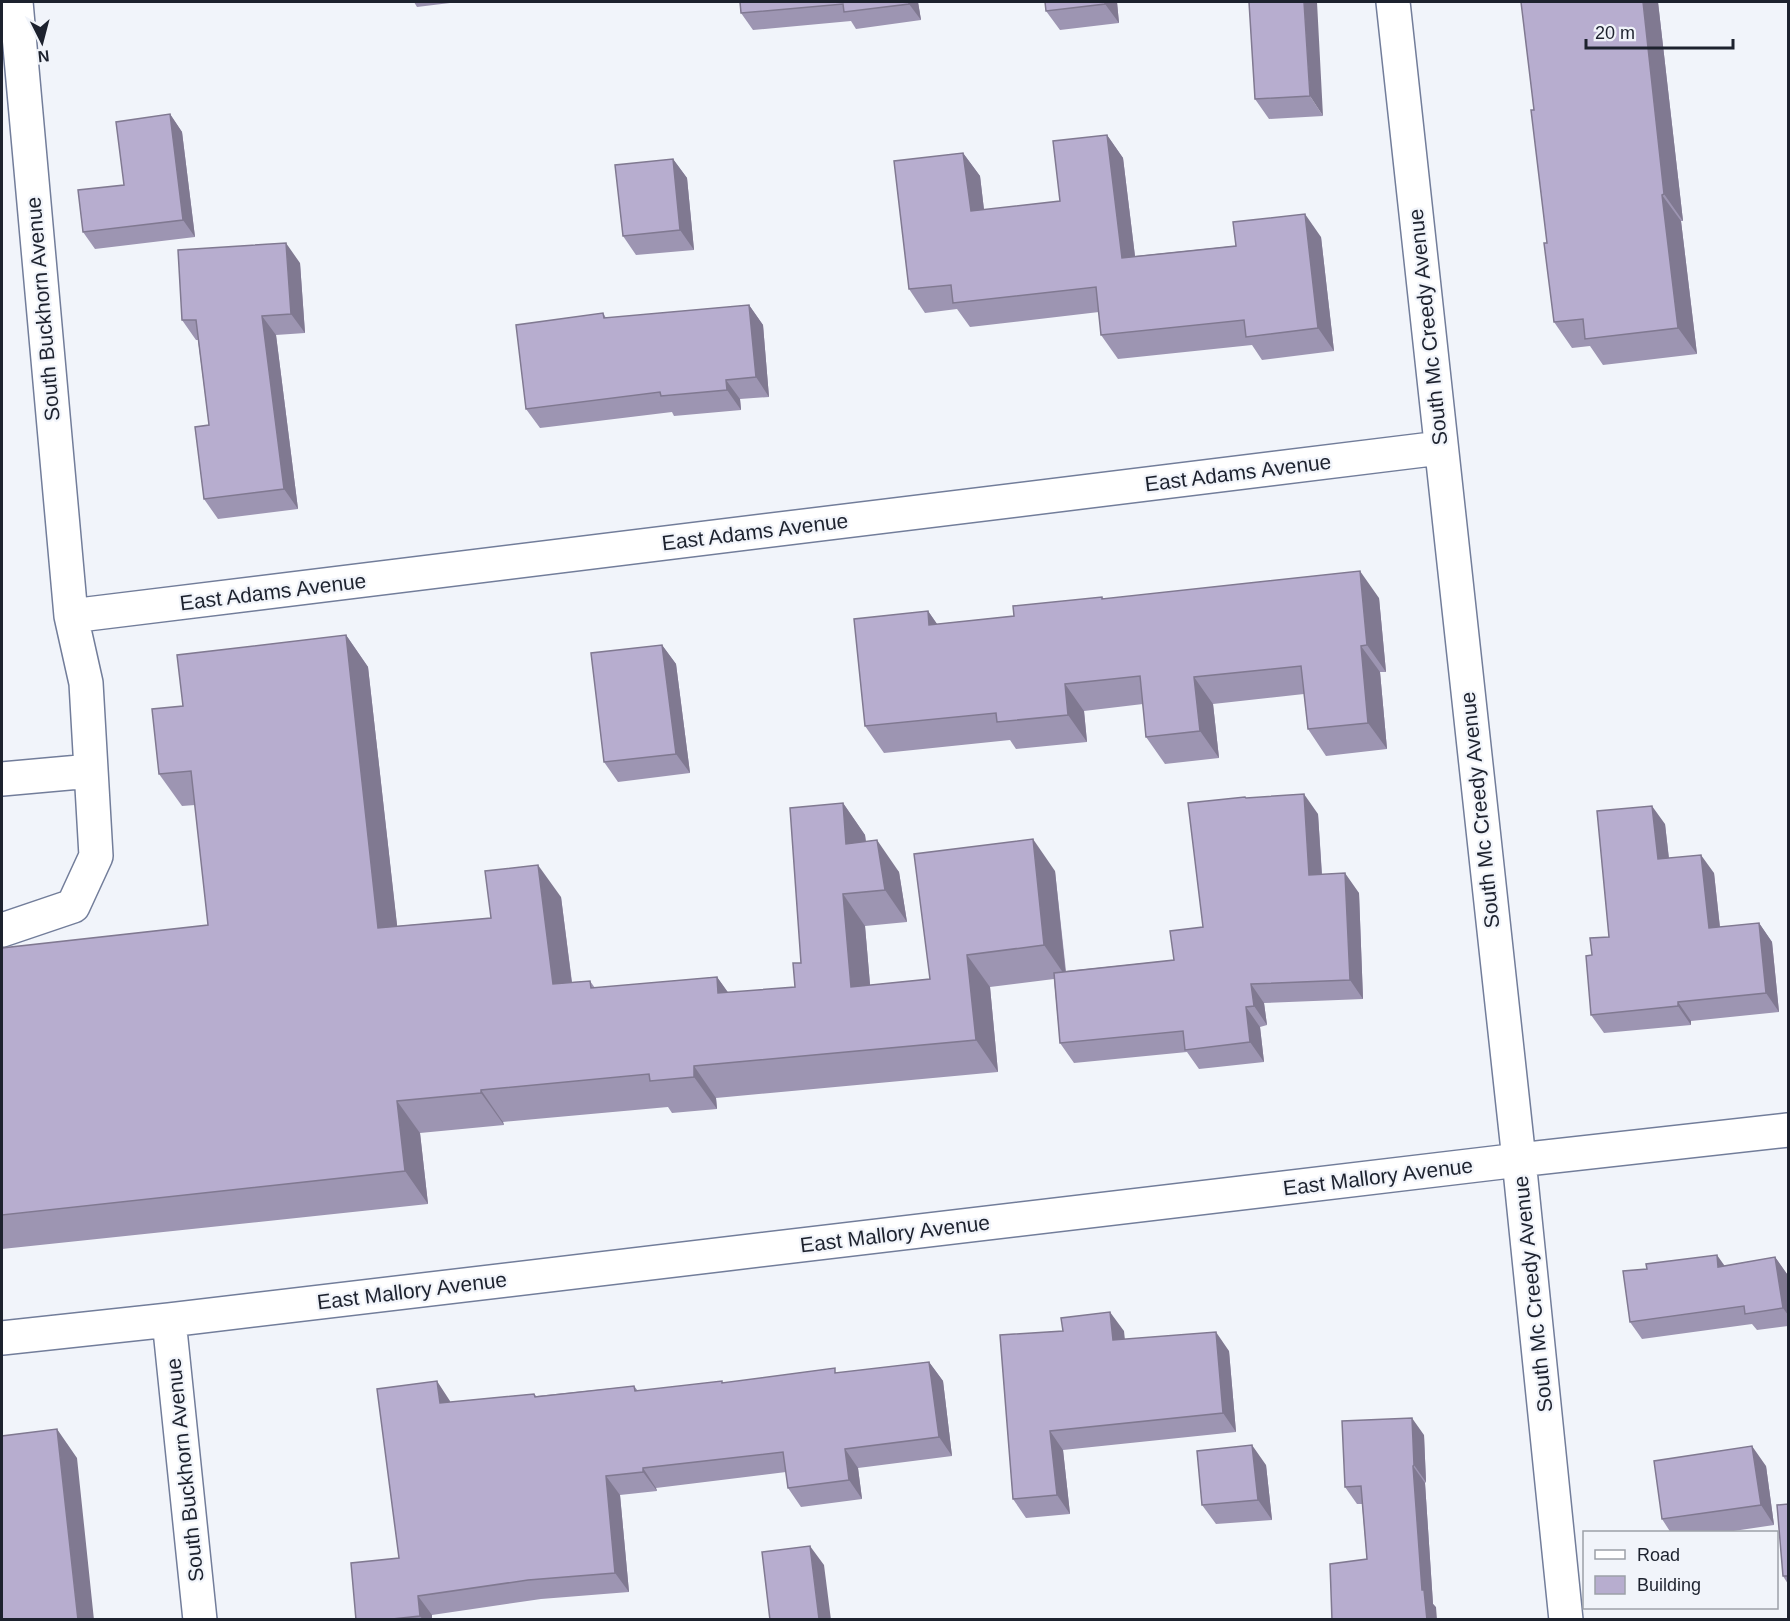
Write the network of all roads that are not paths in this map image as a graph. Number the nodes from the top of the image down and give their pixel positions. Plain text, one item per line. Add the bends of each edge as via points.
1 (16, 2) edge
2 (1393, 2) edge
3 (1440, 448) junction
4 (71, 616) junction
5 (91, 771) junction
6 (2, 779) edge
7 (2, 930) edge
8 (1788, 1130) edge
9 (1519, 1160) junction
10 (169, 1320) junction
11 (2, 1338) edge
12 (200, 1620) edge
13 (1566, 1620) edge

1 - 4 street, South Buckhorn Avenue
2 - 3 street, South Mc Creedy Avenue
3 - 4 street, East Adams Avenue
3 - 9 street, South Mc Creedy Avenue
4 - 5 street, South Buckhorn Avenue via 86,683
5 - 6 street
5 - 7 street, South Buckhorn Avenue via 96,856 73,906
8 - 9 street, East Mallory Avenue
9 - 10 street, East Mallory Avenue
9 - 13 street, South Mc Creedy Avenue
10 - 11 street, East Mallory Avenue
10 - 12 street, South Buckhorn Avenue

